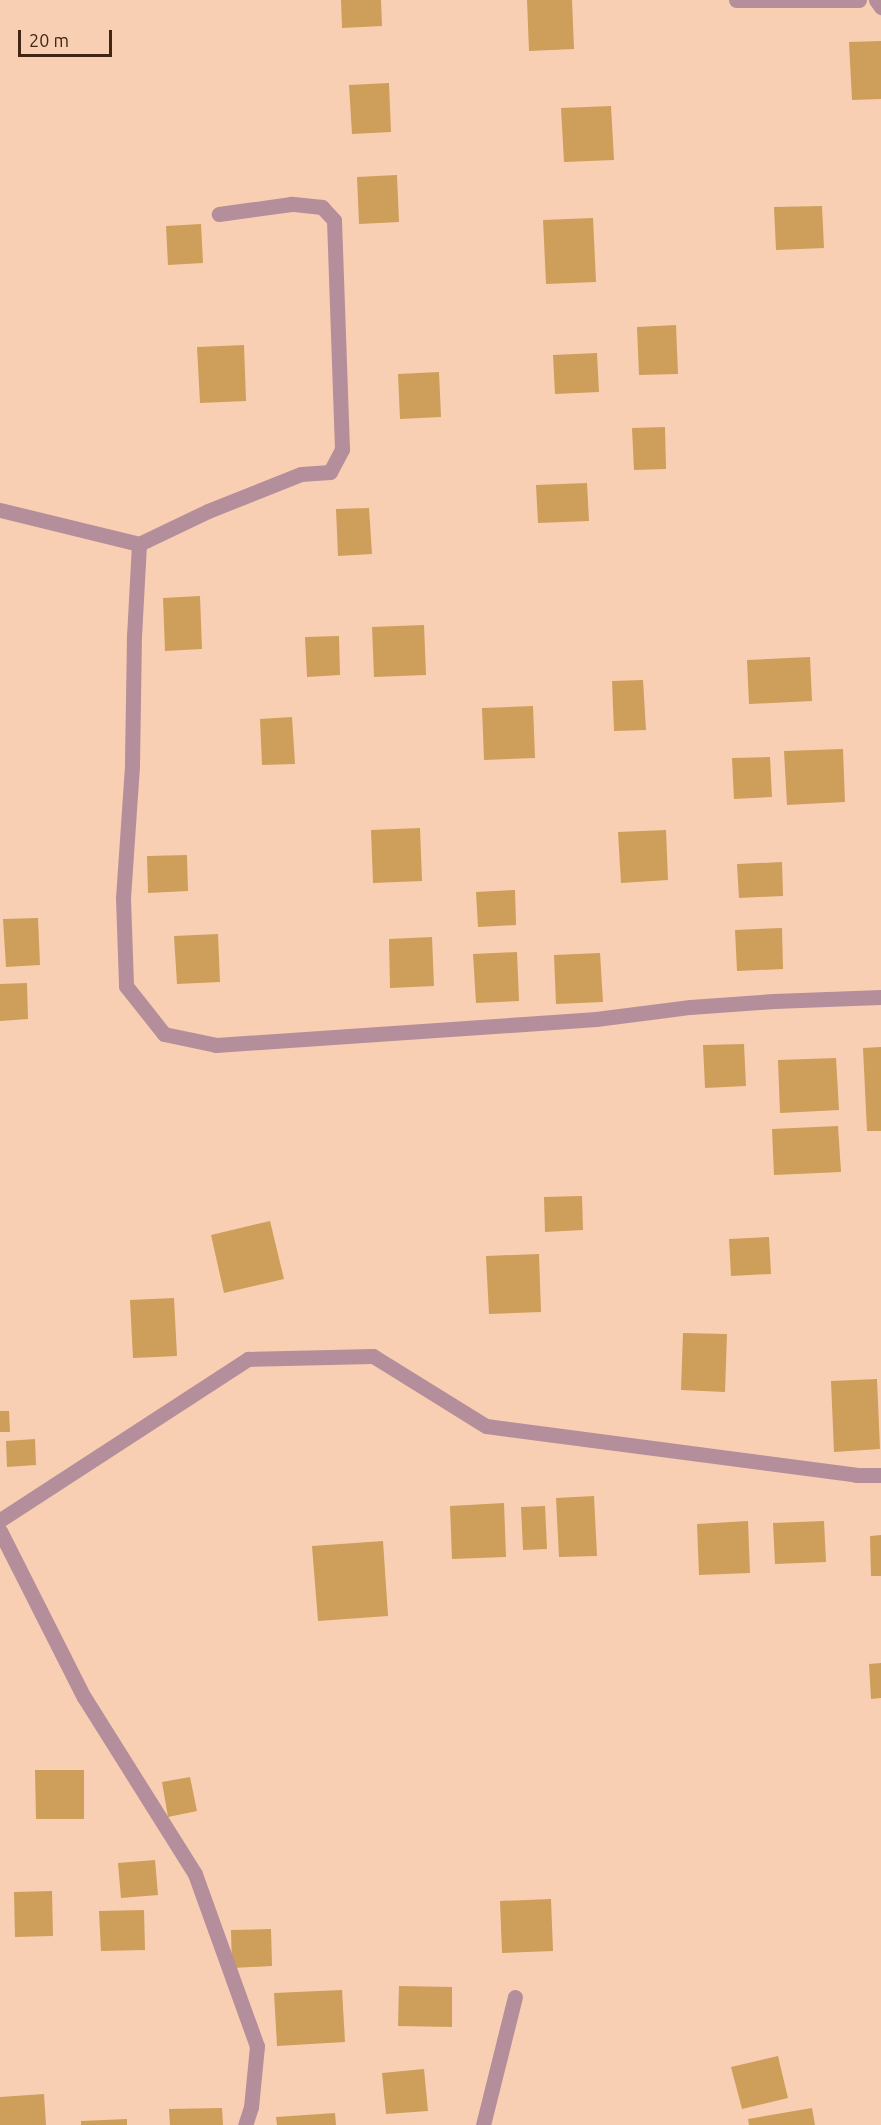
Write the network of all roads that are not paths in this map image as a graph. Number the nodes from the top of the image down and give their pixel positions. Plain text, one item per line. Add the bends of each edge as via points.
1 (736, 0) edge
2 (859, 0) edge
3 (876, 0) edge
4 (881, 6) edge
5 (219, 213) dead end
6 (0, 510) edge
7 (139, 544) junction
8 (881, 997) edge
9 (881, 1475) edge
10 (0, 1520) edge
11 (0, 1531) edge
12 (515, 1998) dead end
13 (245, 2125) edge
14 (483, 2125) edge

1 - 2 street
3 - 4 street
5 - 7 street via 291,204 322,207 334,220 342,449 330,472 301,474
6 - 7 street
7 - 8 street via 132,766 123,898 126,986 164,1034 216,1045 596,1019 840,996
9 - 10 street via 855,1475 486,1426 374,1356 248,1359
11 - 13 street via 84,1697 195,1874 257,2046
12 - 14 street

